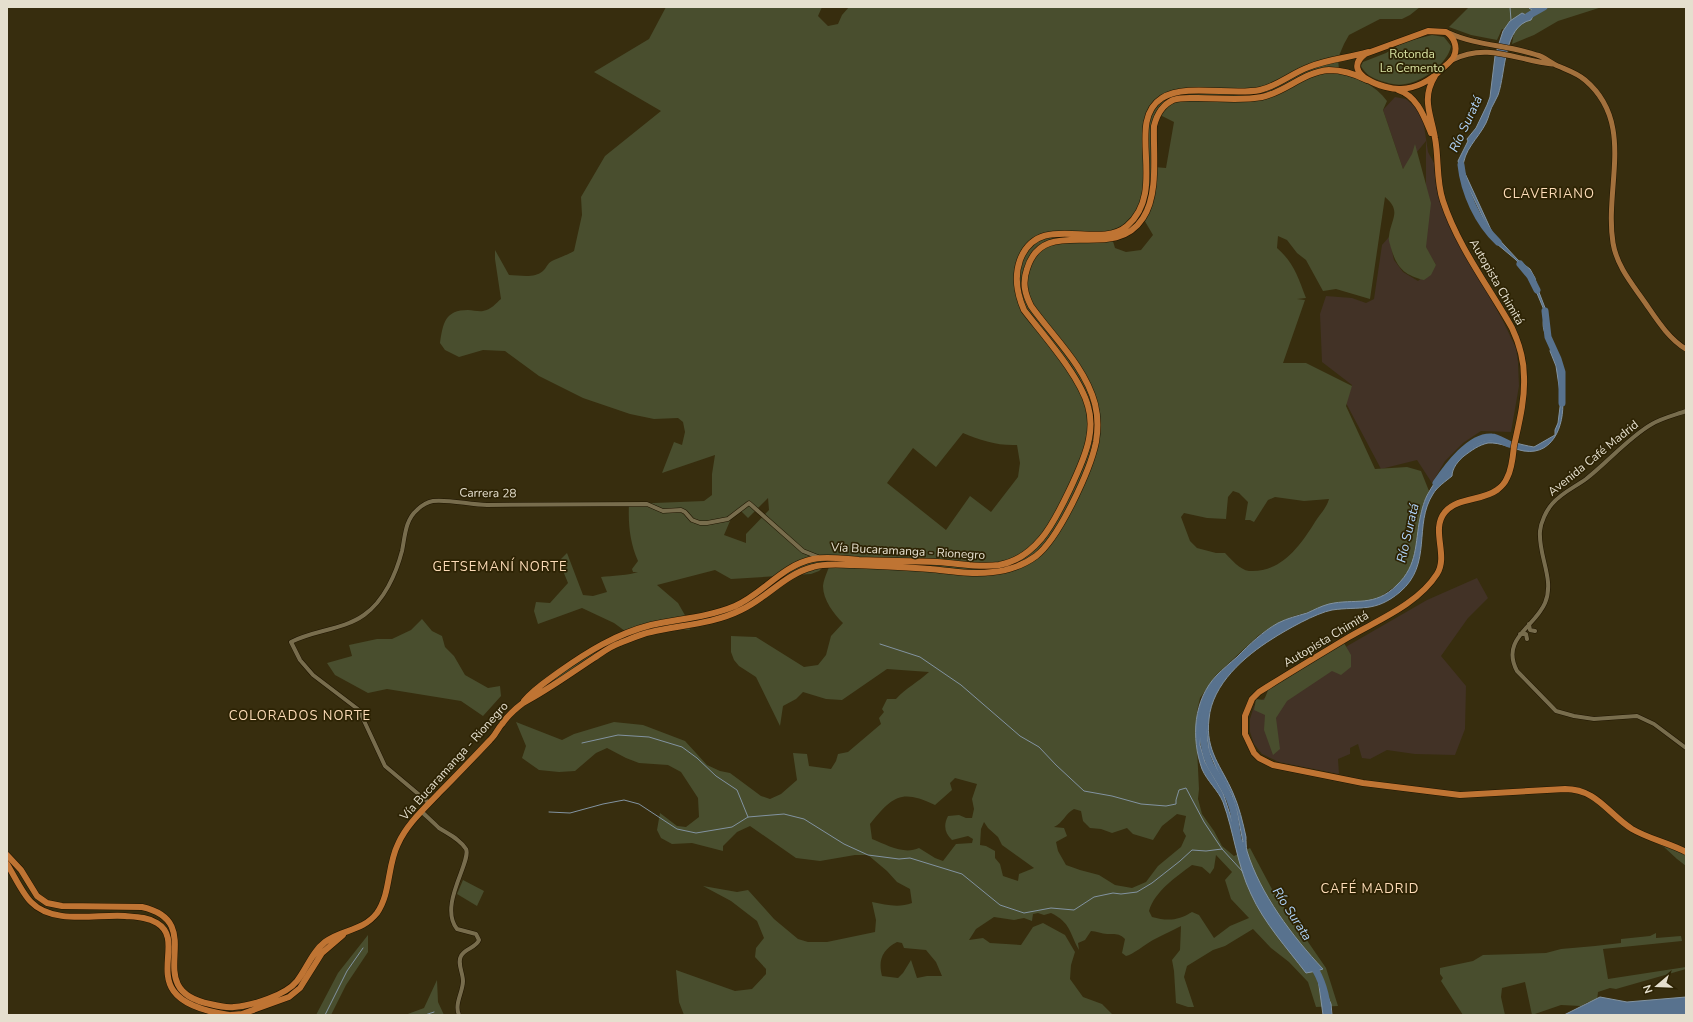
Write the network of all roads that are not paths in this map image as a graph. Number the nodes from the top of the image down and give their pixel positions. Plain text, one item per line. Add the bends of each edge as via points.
1 (1446, 32) junction
2 (1368, 52) junction
3 (1452, 60) junction
4 (1553, 64) junction
5 (1435, 76) junction
6 (1367, 80) junction
7 (1392, 89) junction
8 (1437, 158) junction
9 (1686, 349) edge
10 (1686, 411) edge
11 (803, 551) junction
12 (820, 558) junction
13 (805, 562) junction
14 (1529, 624) junction
15 (1535, 631) dead end
16 (1520, 634) junction
17 (1527, 639) dead end
18 (523, 703) junction
19 (1686, 748) edge
20 (429, 803) junction
21 (421, 811) junction
22 (1686, 852) edge
23 (7, 855) edge
24 (7, 864) edge
25 (346, 933) junction
26 (230, 1015) edge
27 (459, 1015) edge

1 - 2 highway via 1428,31
1 - 3 highway via 1456,46
1 - 4 main road via 1463,39 1543,56
2 - 6 highway via 1361,57 1358,64 1360,72
2 - 12 highway, Vía Bucaramanga - Rionegro via 1309,66 1283,81 1260,90 1183,91 1161,99 1153,107 1146,121 1146,189 1144,201 1136,217 1116,232 1046,235 1029,246 1022,256 1016,275 1019,298 1024,310 1077,380 1089,408 1091,424 1086,452 1068,492 1050,526 1036,545 1017,559 992,566
3 - 4 main road via 1471,52 1492,52
3 - 5 highway
4 - 9 main road via 1584,79 1597,92 1608,111 1615,137 1612,235 1617,257 1656,319 1676,342
5 - 7 highway via 1412,87
5 - 8 highway, Autopista Chimitá via 1427,97 1427,106 1435,137
6 - 7 highway
6 - 18 highway, Vía Bucaramanga - Rionegro via 1339,70 1320,71 1262,97 1174,100 1163,107 1156,119 1152,191 1143,218 1137,225 1112,239 1049,242 1036,252 1027,267 1025,295 1084,376 1096,406 1097,425 1092,457 1071,503 1061,524 1036,556 1011,568 967,574 878,566 814,566 798,572 754,603 728,616 650,632 616,644
7 - 8 highway, Autopista Chimitá via 1407,94 1418,105 1431,132
8 - 22 highway, Autopista Chimitá via 1440,190 1450,220 1519,343 1523,361 1523,399 1508,477 1490,494 1455,505 1443,514 1439,526 1442,554 1439,568 1424,589 1400,607 1259,692 1252,699 1245,716 1245,734 1254,753 1273,765 1349,781 1460,795 1580,790 1597,799 1631,828
10 - 14 street, Avenida Café Madrid via 1659,420 1648,427 1550,506 1540,532 1548,592 1542,609
11 - 12 street
11 - 13 street via 806,556
11 - 20 street, Carrera 28 via 749,503 728,519 700,523 692,520 681,510 663,511 647,504 487,505 432,501 418,509 412,514 404,533 397,567 384,593 371,610 346,624 308,634 291,642 300,660 314,676 360,710 385,766
12 - 13 highway, Vía Bucaramanga - Rionegro
13 - 18 highway, Vía Bucaramanga - Rionegro via 786,571 748,599 727,609 651,625 615,638 588,652 549,679
14 - 15 street via 1530,630
14 - 16 street, Avenida Café Madrid
16 - 17 street via 1526,634
16 - 19 street, Avenida Café Madrid via 1514,648 1516,668 1556,711 1594,719 1637,716 1654,724
18 - 20 highway, Vía Bucaramanga - Rionegro via 510,713 493,736
20 - 21 highway, Vía Bucaramanga - Rionegro
21 - 25 highway, Vía Bucaramanga - Rionegro via 411,822 398,845 389,871 385,897 377,912 363,925
21 - 27 street via 466,849 467,855 457,882 451,911 457,929 472,932 479,940 460,957 463,980 457,1010
23 - 25 highway, Vía Bucaramanga - Rionegro via 21,870 37,896 47,903 62,906 142,907 161,913 170,923 176,936 173,971 177,985 191,997 210,1004 240,1006 288,990 321,945 335,936
24 - 26 highway, Vía Bucaramanga - Rionegro via 31,902 45,912 63,916 146,918 162,926 168,938 167,975 179,999 206,1010
25 - 26 highway, Vía Bucaramanga - Rionegro via 322,953 300,988 289,997 242,1014

